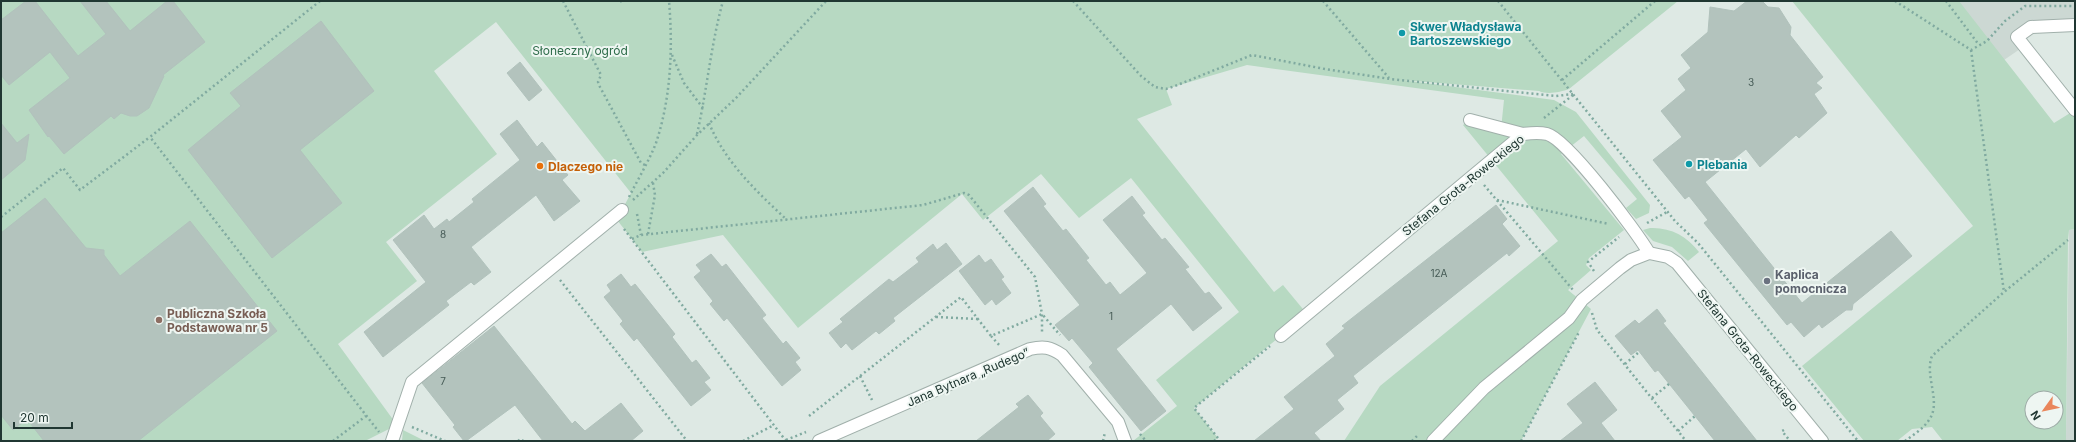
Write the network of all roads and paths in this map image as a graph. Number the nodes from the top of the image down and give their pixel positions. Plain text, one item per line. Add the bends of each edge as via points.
1 (320, 1) edge
2 (563, 1) edge
3 (669, 1) edge
4 (723, 1) edge
5 (826, 1) edge
6 (1073, 1) edge
7 (1323, 1) edge
8 (1498, 1) edge
9 (1655, 1) edge
10 (1895, 1) edge
11 (1946, 1) edge
12 (2075, 6) edge
13 (2075, 25) edge
14 (1979, 45) junction
15 (1971, 50) junction
16 (671, 52) junction
17 (1390, 79) junction
18 (1562, 80) junction
19 (1573, 94) junction
20 (703, 108) junction
21 (2075, 110) edge
22 (1470, 120) dead end
23 (709, 123) junction
24 (1535, 133) junction
25 (1522, 134) junction
26 (697, 135) junction
27 (150, 137) junction
28 (645, 165) junction
29 (1475, 173) junction
30 (653, 182) junction
31 (636, 197) junction
32 (1496, 200) junction
33 (636, 203) dead end
34 (637, 209) dead end
35 (1667, 212) junction
36 (618, 213) junction
37 (1, 217) edge
38 (787, 220) junction
39 (1633, 228) junction
40 (648, 234) junction
41 (641, 235) junction
42 (632, 239) junction
43 (2068, 240) dead end
44 (1649, 253) junction
45 (551, 269) junction
46 (1594, 273) dead end
47 (1579, 287) dead end
48 (2004, 292) junction
49 (1042, 314) junction
50 (1587, 316) dead end
51 (935, 317) junction
52 (978, 319) junction
53 (1580, 330) dead end
54 (1280, 336) dead end
55 (1042, 346) junction
56 (1639, 352) dead end
57 (1262, 354) dead end
58 (1625, 364) junction
59 (860, 376) junction
60 (1669, 384) dead end
61 (1652, 398) junction
62 (874, 403) dead end
63 (366, 416) junction
64 (809, 416) dead end
65 (1696, 416) dead end
66 (398, 422) junction
67 (774, 425) junction
68 (1102, 425) dead end
69 (1784, 430) dead end
70 (1678, 431) junction
71 (381, 435) dead end
72 (333, 441) edge
73 (392, 441) edge
74 (445, 441) edge
75 (518, 441) edge
76 (523, 441) edge
77 (687, 441) edge
78 (743, 441) edge
79 (786, 441) edge
80 (819, 441) edge
81 (1103, 441) edge
82 (1126, 441) edge
83 (1214, 441) edge
84 (1433, 441) edge
85 (1521, 441) edge
86 (1686, 441) edge
87 (1790, 441) edge
88 (1822, 441) edge
89 (1858, 441) edge
90 (1905, 441) edge

1 - 27 path
2 - 28 path via 601,75 598,82 600,87 641,163
3 - 16 path
4 - 20 path
5 - 23 path via 736,98
6 - 17 path via 1141,76 1156,87 1166,89 1252,55
7 - 17 path
8 - 18 path
9 - 18 path
10 - 15 path
11 - 14 path
12 - 14 path via 2025,6 2005,21 1987,41
13 - 21 street via 2031,27 2017,37
14 - 15 path
15 - 48 path
16 - 20 path via 684,83
16 - 28 path via 661,124 656,144
17 - 19 path via 1556,96
18 - 19 path
19 - 24 path via 1540,121
19 - 35 path
20 - 26 path
22 - 25 street
23 - 26 path
23 - 38 path via 734,165
24 - 25 street, Stefana Grota-Roweckiego
24 - 39 street, Stefana Grota-Roweckiego via 1547,134 1566,146
25 - 29 street, Stefana Grota-Roweckiego
26 - 30 path
27 - 37 path via 80,190 63,168
27 - 63 path
28 - 36 path
29 - 32 path
29 - 54 street, Stefana Grota-Roweckiego
30 - 31 path
30 - 40 path via 655,195
31 - 33 path
31 - 36 path
32 - 39 path
32 - 47 path via 1574,291
34 - 41 path
35 - 39 path
35 - 89 path via 1698,243
36 - 42 path
36 - 45 street
38 - 40 path
38 - 49 path via 924,205 964,193 969,195 1035,277
39 - 44 street, Stefana Grota-Roweckiego
39 - 46 path via 1588,262
40 - 41 path
41 - 42 path
42 - 67 path
43 - 48 path
44 - 84 street via 1631,260 1582,300 1568,318 1495,378
44 - 88 street, Stefana Grota-Roweckiego via 1677,263
45 - 66 street via 412,382
45 - 77 path
48 - 90 path via 1932,356 1930,372 1933,412 1925,425
49 - 52 path via 991,336
49 - 55 path
50 - 58 path via 1591,309 1597,330
51 - 52 path
51 - 52 path via 961,297
51 - 59 path
53 - 85 path
55 - 80 street, Jana Bytnara „Rudego”
55 - 82 street, Jana Bytnara „Rudego” via 1052,348 1062,355 1118,422
56 - 58 path
57 - 83 path via 1194,408 1218,438
58 - 61 path
59 - 62 path
59 - 64 path
60 - 61 path
61 - 70 path
63 - 71 path
63 - 72 path
65 - 70 path
66 - 73 street
66 - 74 path
67 - 78 path
67 - 79 path
68 - 81 path via 1105,431
69 - 87 path via 1782,431
70 - 86 path
75 - 76 path

